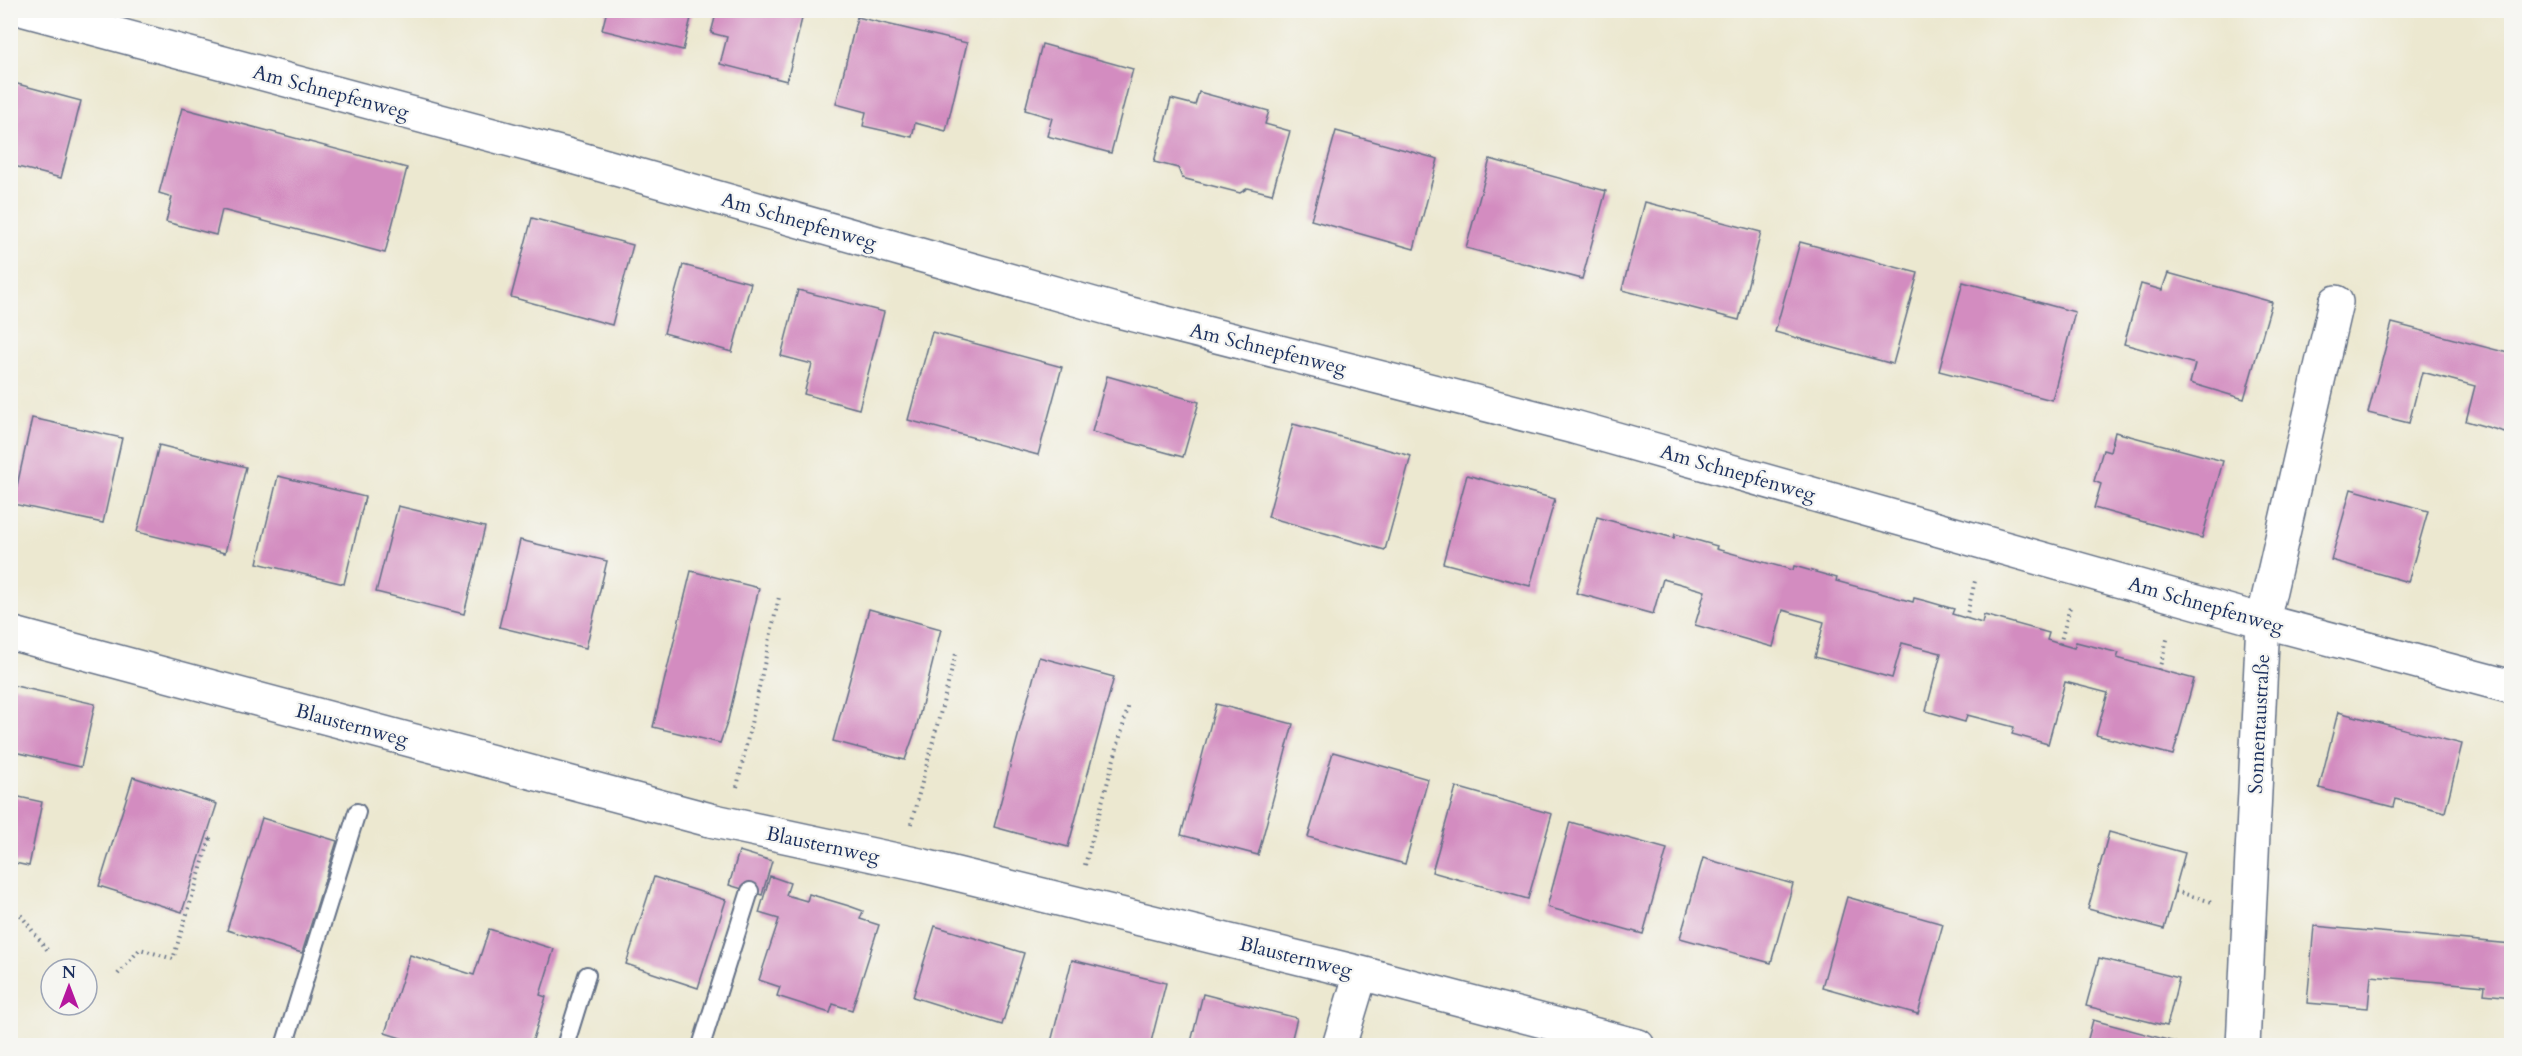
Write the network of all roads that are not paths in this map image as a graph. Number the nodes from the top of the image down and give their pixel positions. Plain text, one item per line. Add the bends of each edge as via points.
1 (25, 10) edge
2 (2336, 302) dead end
3 (2263, 621) junction
4 (10, 633) edge
5 (2511, 687) edge
6 (357, 812) dead end
7 (750, 891) dead end
8 (1361, 974) junction
9 (586, 975) dead end
10 (284, 1046) edge
11 (565, 1046) edge
12 (701, 1046) edge
13 (1339, 1046) edge
14 (1638, 1046) edge
15 (2243, 1046) edge

1 - 3 street, Am Schnepfenweg via 537,147 1111,309 1574,427
2 - 3 street, Sonnentaustraße
3 - 5 street, Am Schnepfenweg
3 - 15 street, Sonnentaustraße
4 - 8 street, Blausternweg via 729,824 901,861
6 - 10 lane
7 - 12 lane
8 - 13 street
8 - 14 street, Blausternweg
9 - 11 lane

